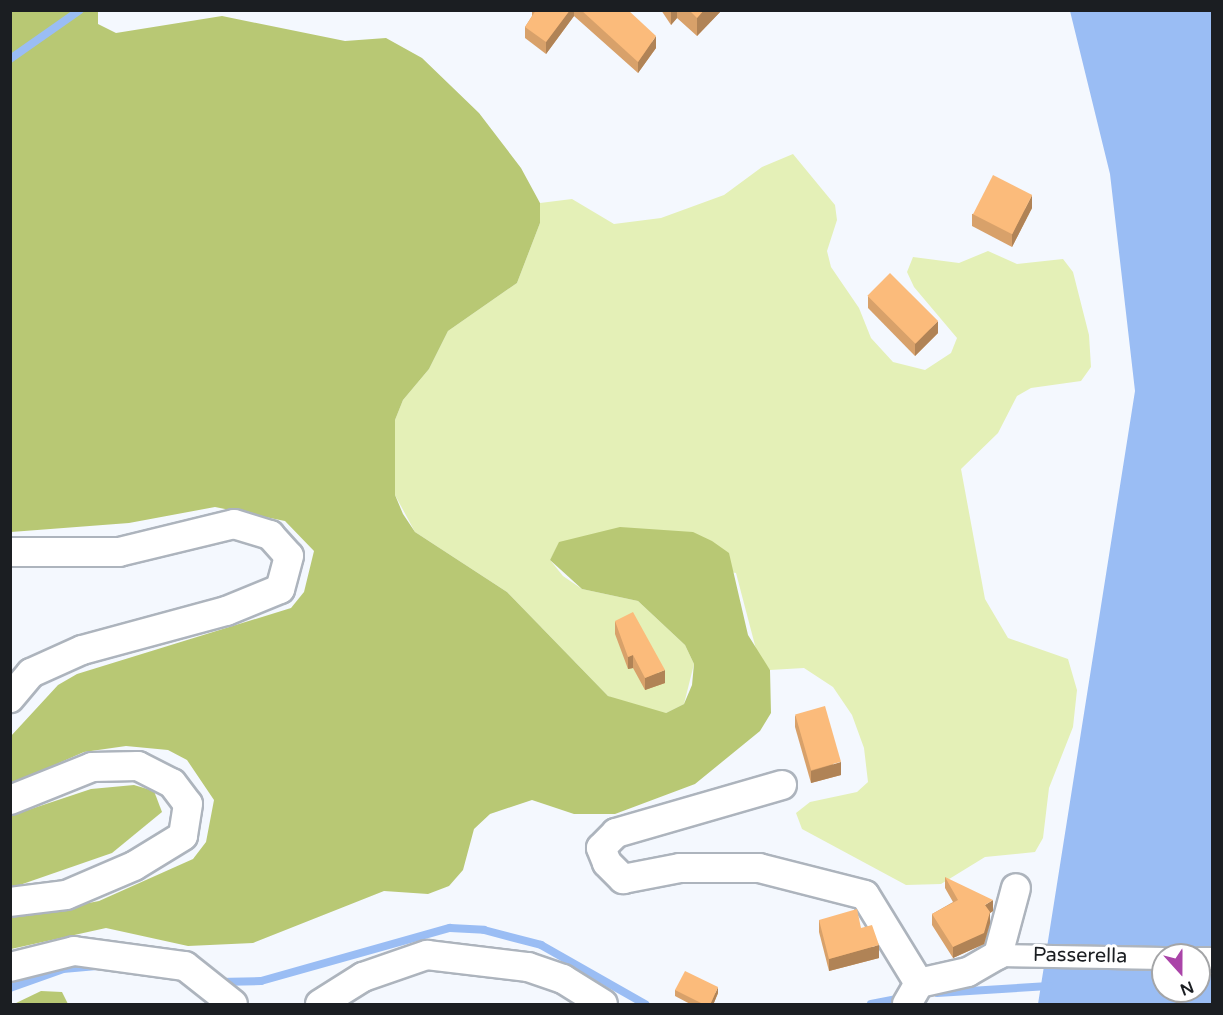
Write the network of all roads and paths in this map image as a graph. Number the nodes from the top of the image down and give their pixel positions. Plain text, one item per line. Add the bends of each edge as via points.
1 (10, 552) edge
2 (10, 698) edge
3 (782, 785) dead end
4 (10, 800) edge
5 (1016, 888) dead end
6 (10, 902) edge
7 (998, 956) junction
8 (1151, 957) edge
9 (10, 968) edge
10 (913, 994) edge
11 (233, 1005) edge
12 (320, 1005) edge
13 (603, 1005) edge

1 - 2 street via 118,552 234,525 270,535 289,556 280,589 226,611 82,650 31,673
3 - 10 street via 616,833 602,848 607,863 623,879 680,868 759,868 864,895
4 - 6 street via 92,767 138,766 172,783 188,804 183,836 134,866 66,895
5 - 7 street
7 - 8 street, Passerella
7 - 10 street
9 - 11 street via 74,951 185,966
12 - 13 street via 363,977 428,956 528,967 563,979

